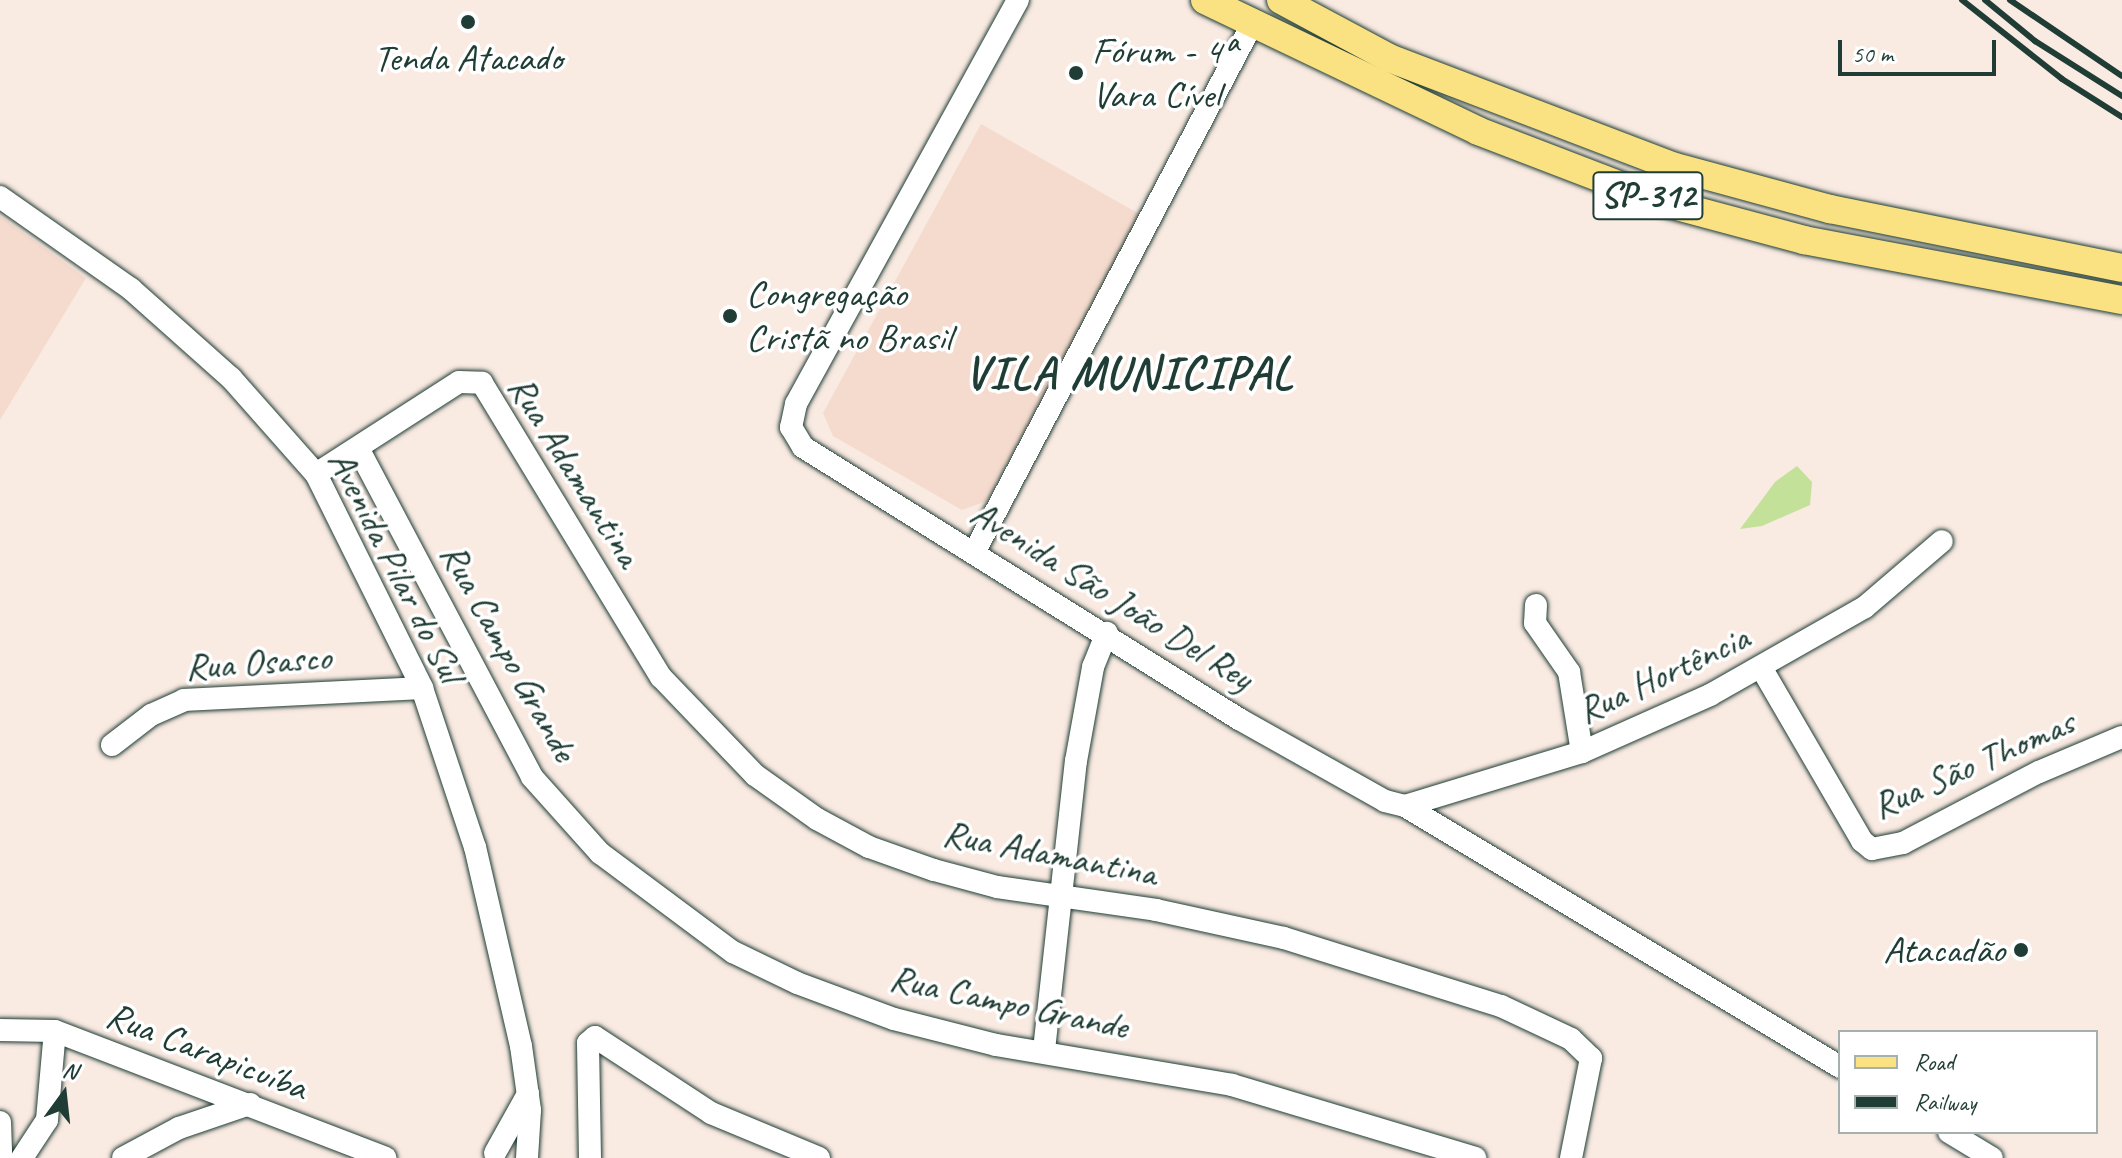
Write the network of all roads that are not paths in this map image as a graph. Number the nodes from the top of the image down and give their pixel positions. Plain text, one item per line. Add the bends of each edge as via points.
1 (1018, 0) edge
2 (1205, 0) edge
3 (1281, 0) edge
4 (1252, 24) junction
5 (0, 197) edge
6 (2122, 268) edge
7 (2122, 300) edge
8 (359, 450) junction
9 (316, 474) junction
10 (1942, 541) dead end
11 (975, 551) junction
12 (1536, 605) dead end
13 (1107, 633) junction
14 (1762, 669) junction
15 (422, 688) junction
16 (2122, 737) edge
17 (112, 745) dead end
18 (1582, 752) junction
19 (1395, 803) junction
20 (1062, 898) junction
21 (0, 1030) edge
22 (55, 1031) junction
23 (1044, 1050) junction
24 (1838, 1066) edge
25 (528, 1093) junction
26 (250, 1104) junction
27 (0, 1122) edge
28 (1952, 1134) edge
29 (496, 1156) edge
30 (1, 1158) edge
31 (22, 1158) edge
32 (123, 1158) edge
33 (385, 1158) edge
34 (527, 1158) edge
35 (590, 1158) edge
36 (819, 1158) edge
37 (1475, 1158) edge
38 (1571, 1158) edge
39 (1992, 1158) edge

1 - 11 street, Avenida São João Del Rey via 796,404 791,427 803,447
2 - 4 main road, SP-312
3 - 6 main road, SP-312 via 1389,58 1688,172 1845,212
4 - 7 main road, SP-312 via 1478,131 1666,203 1804,240
4 - 11 street
5 - 9 street, Avenida Pilar do Sul via 131,289 231,378
8 - 9 street
8 - 20 street, Rua Adamantina via 459,382 474,381 490,389 661,677 755,775 817,819 869,847 997,887
8 - 23 street, Rua Campo Grande via 532,777 600,853 733,952 797,983 908,1023 996,1045
9 - 15 street, Avenida Pilar do Sul
10 - 14 street, Rua Hortência via 1865,607
11 - 13 street, Avenida São João Del Rey
12 - 18 street via 1535,623 1569,672
13 - 19 street, Avenida São João Del Rey via 1239,719
13 - 20 street via 1085,703
14 - 16 street, Rua São Thomas via 1862,841 1872,849 1903,843 2039,772
14 - 18 street, Rua Hortência
15 - 17 street, Rua Osasco via 184,700 151,715
15 - 25 street, Avenida Pilar do Sul via 495,917
18 - 19 street, Rua Hortência
19 - 24 street, Avenida São João Del Rey
20 - 23 street
20 - 38 street, Rua Adamantina via 1156,910 1367,960 1501,1006 1571,1039 1591,1058
21 - 22 street, Rua Carapicuíba
22 - 26 street, Rua Carapicuíba
22 - 31 street via 47,1120 41,1137
23 - 37 street, Rua Campo Grande via 1232,1085
25 - 29 street
25 - 34 street, Avenida Pilar do Sul
26 - 32 street via 179,1128
26 - 33 street, Rua Carapicuíba
27 - 30 street
28 - 39 street
35 - 36 street via 591,1038 600,1038 711,1113

